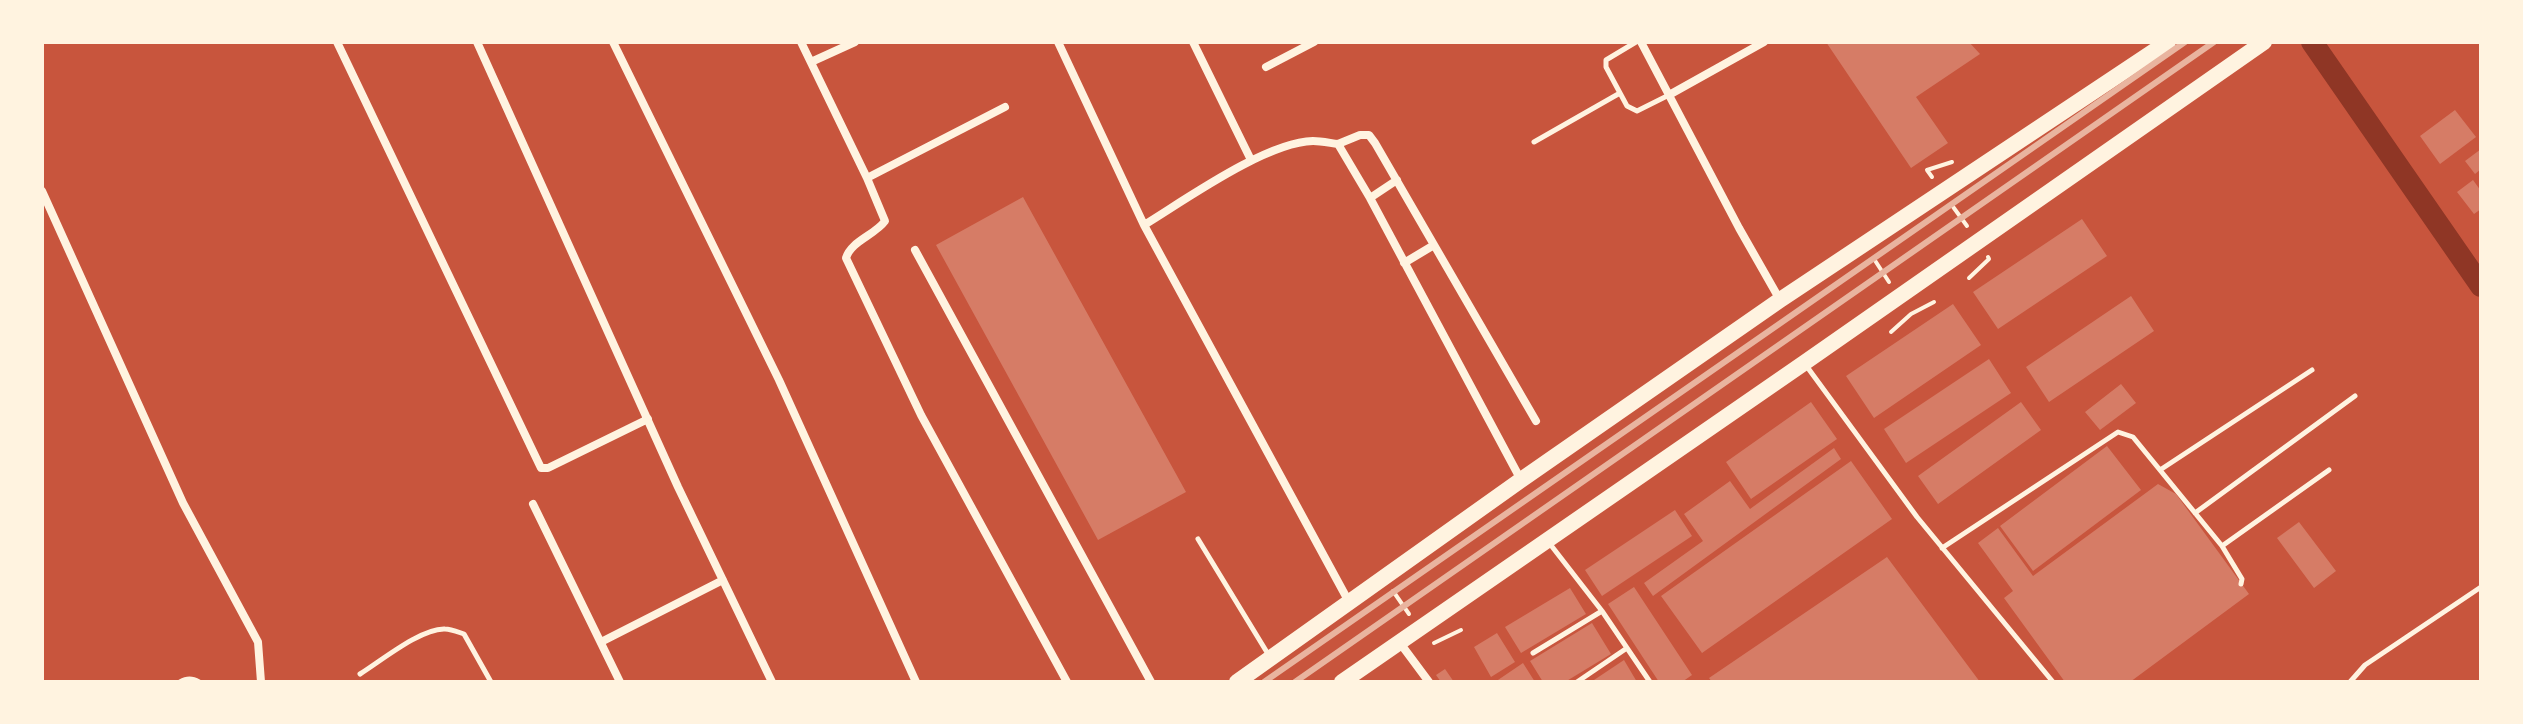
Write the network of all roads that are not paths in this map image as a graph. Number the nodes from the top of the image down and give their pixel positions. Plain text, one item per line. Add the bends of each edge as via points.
1 (337, 42) edge
2 (477, 42) edge
3 (613, 42) edge
4 (801, 42) edge
5 (855, 42) edge
6 (1058, 42) edge
7 (1193, 42) edge
8 (1314, 42) edge
9 (1639, 42) edge
10 (1764, 42) edge
11 (2168, 42) edge
12 (2264, 42) edge
13 (811, 62) junction
14 (1266, 67) dead end
15 (1620, 93) junction
16 (1669, 95) junction
17 (1005, 107) dead end
18 (1534, 142) dead end
19 (1338, 144) junction
20 (1251, 160) junction
21 (867, 178) junction
22 (1397, 180) junction
23 (42, 191) edge
24 (1370, 198) junction
25 (1144, 225) junction
26 (1434, 245) junction
27 (915, 250) dead end
28 (1404, 263) junction
29 (1780, 300) junction
30 (1804, 363) junction
31 (2312, 370) dead end
32 (2355, 396) dead end
33 (648, 419) junction
34 (1536, 421) dead end
35 (2160, 470) junction
36 (2329, 470) dead end
37 (1521, 480) junction
38 (533, 504) dead end
39 (2195, 513) junction
40 (1198, 539) dead end
41 (1547, 540) junction
42 (2222, 546) junction
43 (1942, 548) junction
44 (723, 580) junction
45 (2241, 584) dead end
46 (2481, 587) edge
47 (1350, 602) junction
48 (1602, 611) junction
49 (601, 642) junction
50 (1399, 642) junction
51 (1627, 648) junction
52 (1533, 653) dead end
53 (1270, 659) junction
54 (360, 674) dead end
55 (180, 682) edge
56 (199, 682) edge
57 (261, 682) edge
58 (491, 682) edge
59 (620, 682) edge
60 (772, 682) edge
61 (916, 682) edge
62 (1067, 682) edge
63 (1151, 682) edge
64 (1237, 682) edge
65 (1342, 682) edge
66 (1429, 682) edge
67 (1577, 682) edge
68 (1650, 682) edge
69 (2053, 682) edge
70 (2350, 682) edge

1 - 33 street via 541,468
2 - 33 street
3 - 61 street via 779,380
4 - 13 street
5 - 13 street
6 - 25 street
7 - 20 street
8 - 14 street
9 - 15 lane via 1606,60
9 - 16 street
10 - 16 street
11 - 29 main road
12 - 30 main road
13 - 21 street
15 - 16 lane via 1637,111
15 - 18 lane
16 - 29 street
17 - 21 street
19 - 20 street via 1311,141
19 - 22 street via 1369,135
19 - 24 street
20 - 25 street
21 - 62 street via 885,221 846,258 921,415
22 - 24 street
22 - 26 street
23 - 57 street via 183,503 258,642
24 - 28 street
25 - 47 street
26 - 28 street
26 - 34 street
27 - 63 street
28 - 37 street
29 - 37 main road
30 - 41 main road
30 - 43 lane
31 - 35 lane
32 - 39 lane
33 - 44 street
35 - 39 lane
35 - 43 lane via 2133,437 2118,432
36 - 42 lane
37 - 47 main road
38 - 49 street
39 - 42 lane
40 - 53 lane
41 - 48 lane
41 - 50 main road
42 - 45 lane
43 - 69 lane
44 - 49 street
44 - 60 street
46 - 70 lane via 2374,659
47 - 53 main road
48 - 51 lane
48 - 52 lane
49 - 59 street
50 - 65 main road
50 - 66 street
51 - 67 lane
51 - 68 lane
53 - 64 main road
54 - 58 lane via 417,638 446,629 464,634
55 - 56 lane

